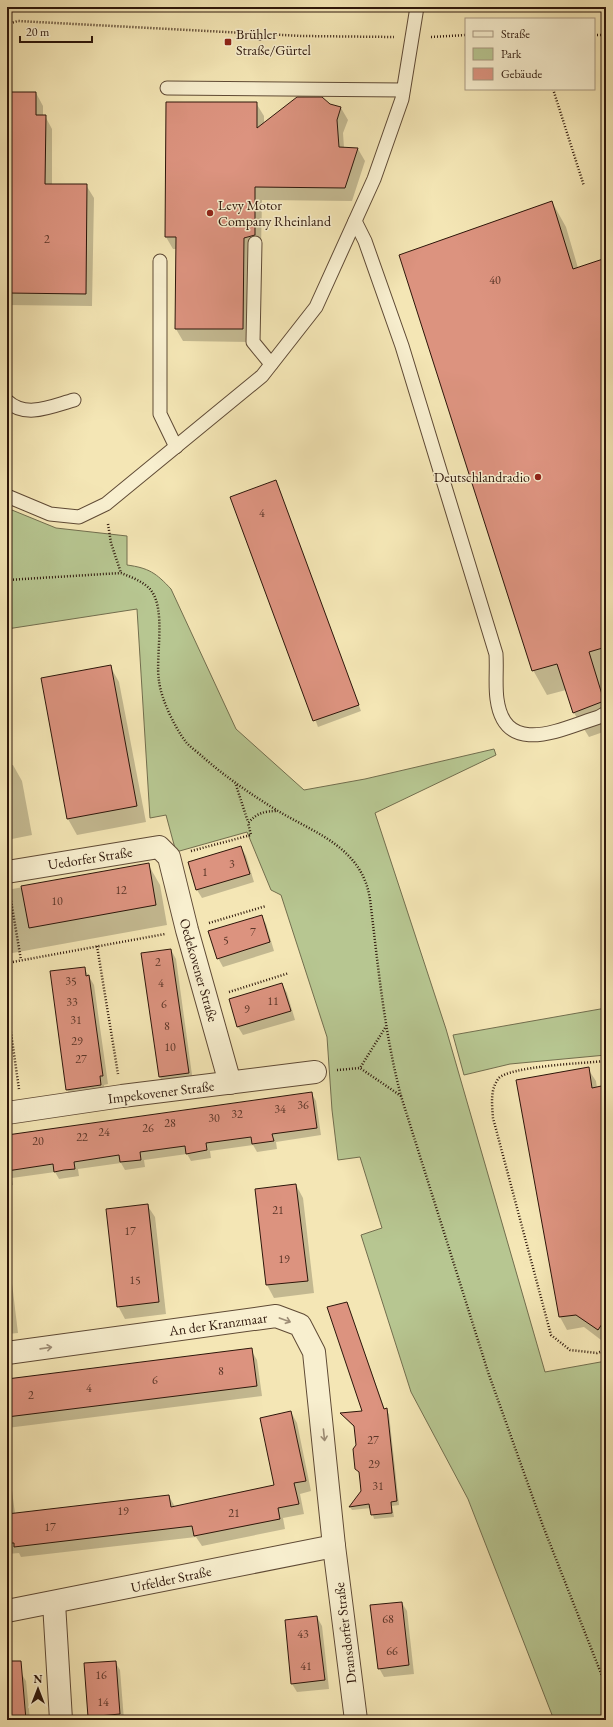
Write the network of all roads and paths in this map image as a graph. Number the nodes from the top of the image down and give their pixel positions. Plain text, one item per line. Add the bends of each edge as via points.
1 (417, 7) edge
2 (7, 24) edge
3 (260, 34) junction
4 (465, 35) edge
5 (595, 35) edge
6 (606, 35) edge
7 (411, 38) junction
8 (260, 41) dead end
9 (167, 88) dead end
10 (403, 90) junction
11 (553, 90) edge
12 (584, 186) dead end
13 (355, 221) junction
14 (255, 243) dead end
15 (160, 261) dead end
16 (272, 364) junction
17 (74, 400) dead end
18 (7, 401) edge
19 (176, 447) junction
20 (7, 496) edge
21 (106, 504) junction
22 (121, 573) junction
23 (7, 580) edge
24 (606, 713) edge
25 (236, 784) junction
26 (278, 811) junction
27 (248, 823) junction
28 (169, 857) junction
29 (7, 872) edge
30 (10, 894) dead end
31 (266, 906) dead end
32 (187, 930) junction
33 (98, 946) junction
34 (21, 960) junction
35 (7, 963) edge
36 (289, 973) dead end
37 (207, 999) junction
38 (7, 1005) edge
39 (386, 1028) junction
40 (606, 1061) edge
41 (360, 1068) junction
42 (324, 1072) joint
43 (230, 1083) junction
44 (122, 1096) junction
45 (401, 1096) junction
46 (15, 1112) edge
47 (606, 1350) edge
48 (7, 1353) edge
49 (334, 1546) junction
50 (54, 1603) junction
51 (7, 1611) edge
52 (606, 1686) edge
53 (61, 1720) edge
54 (356, 1720) edge

1 - 7 lane
2 - 3 path via 18,21 62,22
3 - 7 path
3 - 8 path
4 - 7 path
5 - 6 path
7 - 10 lane
9 - 10 lane
10 - 13 lane via 374,179
11 - 12 path
13 - 16 lane via 316,307
13 - 24 lane via 365,241 402,346 496,654 497,700 503,720 509,728 522,735 542,736
14 - 16 lane via 253,342
15 - 19 lane via 160,414
16 - 19 lane via 262,376
17 - 18 lane via 31,411 19,409
19 - 21 lane
20 - 21 lane via 50,514 79,517
21 - 22 path via 111,543
22 - 23 path
22 - 25 path via 136,579 150,590 158,606 159,682 166,706 186,741
25 - 26 path
25 - 27 path
26 - 27 path via 263,811
26 - 39 path via 338,845 363,874 370,899
27 - 28 path via 250,835
28 - 29 street, Uedorfer Straße via 159,847
28 - 32 street, Oedekovener Straße
30 - 34 path
31 - 32 path
32 - 33 path
32 - 37 street, Oedekovener Straße
33 - 34 path
33 - 44 path
34 - 35 path
36 - 37 path
37 - 43 street, Oedekovener Straße
38 - 46 path
39 - 41 path
39 - 45 path
40 - 47 path via 515,1070 498,1078 491,1095 494,1118 551,1335 570,1350 596,1353
41 - 42 path
41 - 45 path
42 - 43 street, Impekovener Straße
43 - 44 street, Impekovener Straße
44 - 46 street, Impekovener Straße
45 - 52 path via 488,1372
48 -> 49 street, An der Kranzmaar via 276,1316 300,1325 314,1352
49 - 50 street, Urfelder Straße
49 - 54 street, Dransdorfer Straße
50 - 51 street, Urfelder Straße
50 - 53 street

